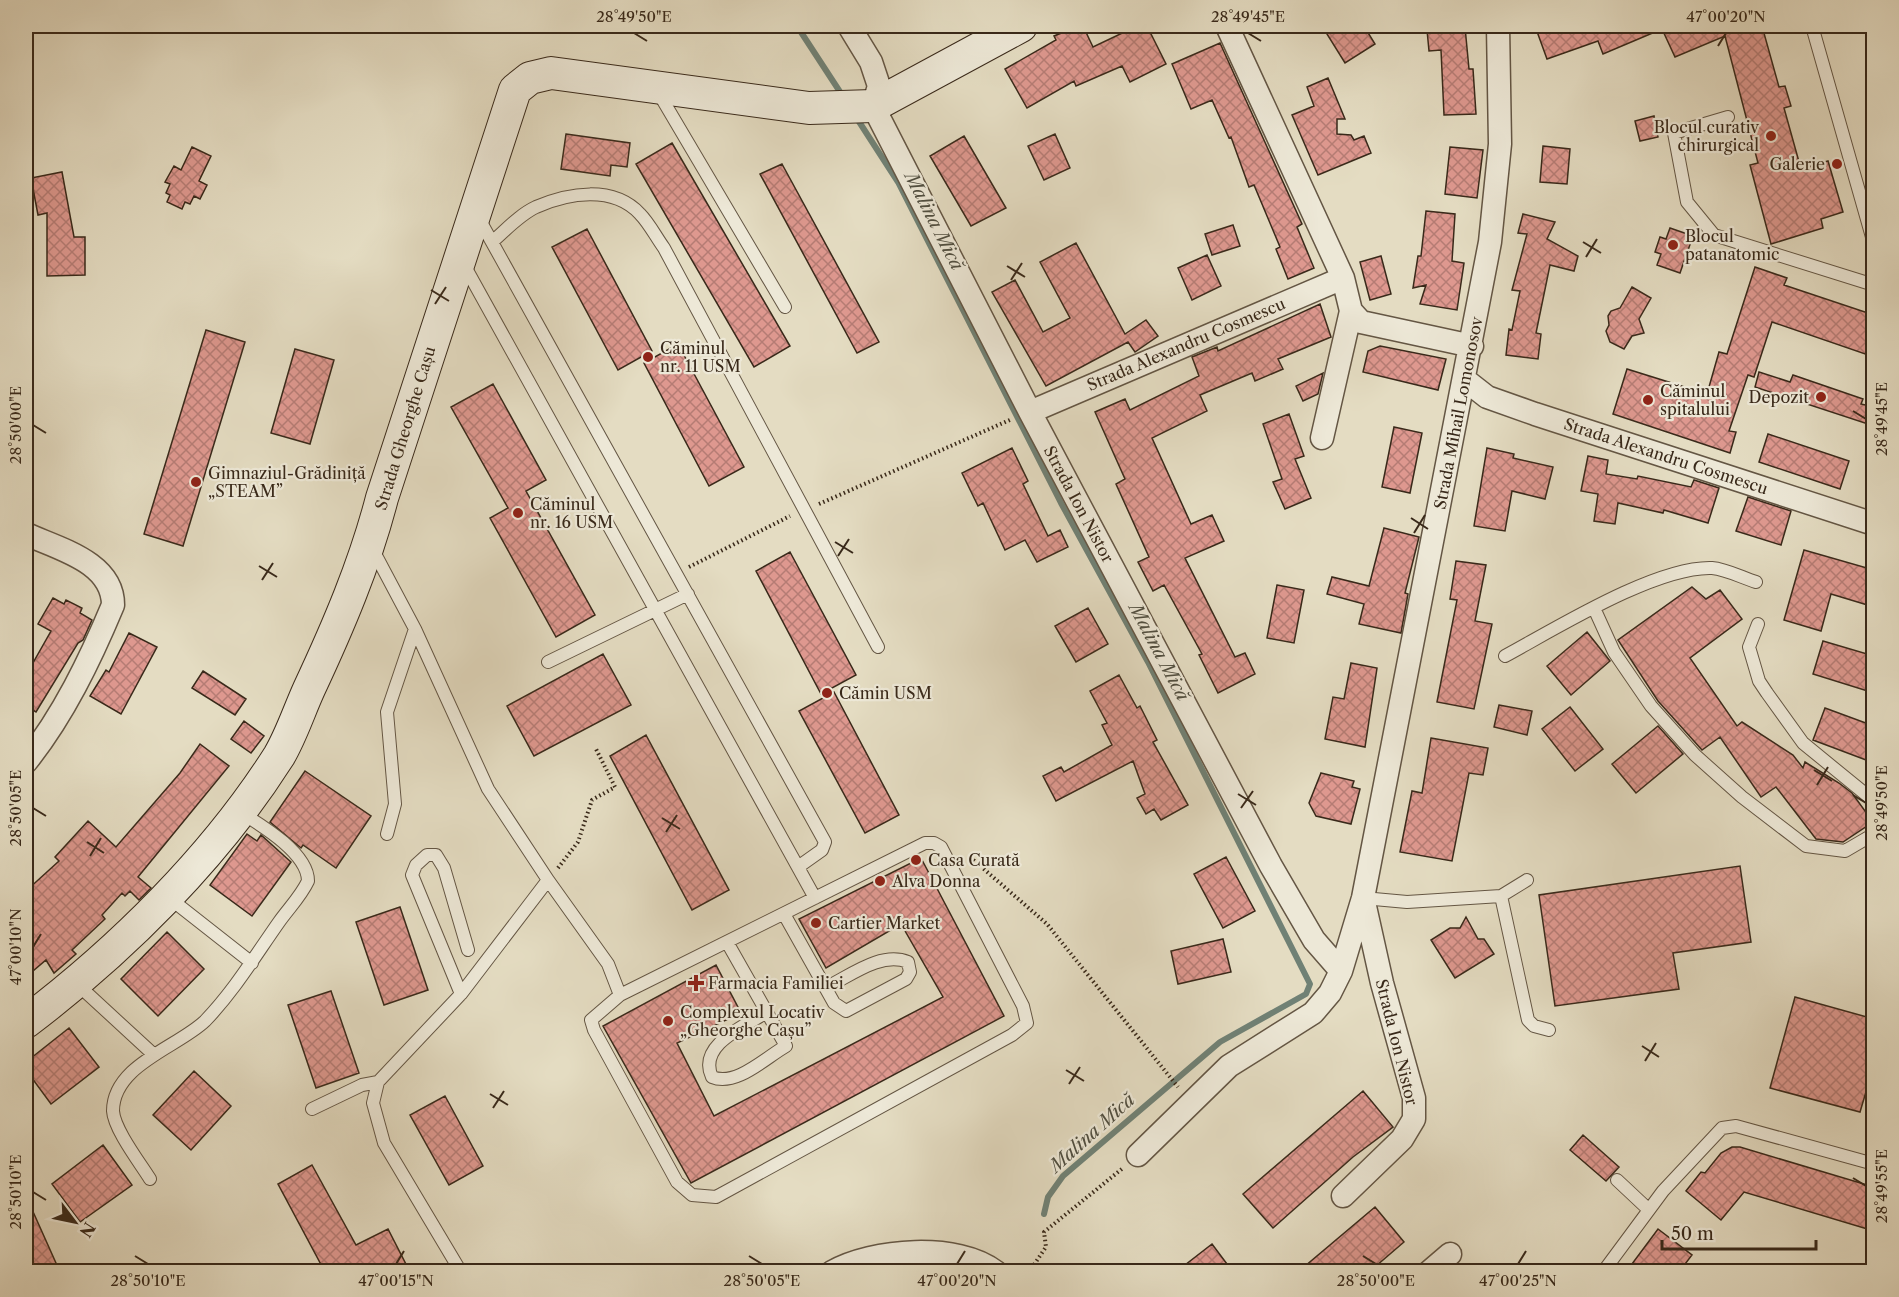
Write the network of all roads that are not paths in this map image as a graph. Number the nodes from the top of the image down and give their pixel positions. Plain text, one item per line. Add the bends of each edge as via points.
1 (849, 26) edge
2 (1021, 26) edge
3 (1227, 26) edge
4 (1498, 26) edge
5 (1812, 26) edge
6 (655, 86) junction
7 (873, 106) junction
8 (1728, 117) dead end
9 (475, 211) junction
10 (1871, 226) edge
11 (492, 242) junction
12 (1874, 244) edge
13 (460, 256) junction
14 (1343, 278) junction
15 (1874, 285) edge
16 (785, 307) dead end
17 (1351, 311) junction
18 (1472, 346) junction
19 (1464, 379) junction
20 (1030, 412) junction
21 (1322, 438) dead end
22 (1874, 524) edge
23 (26, 534) edge
24 (370, 544) junction
25 (1756, 582) dead end
26 (688, 594) junction
27 (1594, 608) junction
28 (655, 612) junction
29 (1758, 624) dead end
30 (416, 629) junction
31 (878, 647) dead end
32 (1505, 656) dead end
33 (548, 662) dead end
34 (26, 762) edge
35 (1874, 801) edge
36 (239, 811) junction
37 (387, 834) dead end
38 (1874, 834) edge
39 (798, 867) junction
40 (548, 880) junction
41 (1527, 880) dead end
42 (167, 896) junction
43 (1501, 896) junction
44 (815, 898) junction
45 (1363, 898) junction
46 (784, 914) junction
47 (727, 942) junction
48 (468, 950) dead end
49 (252, 963) junction
50 (1341, 971) junction
51 (76, 983) junction
52 (827, 987) junction
53 (461, 994) junction
54 (620, 995) junction
55 (767, 1012) junction
56 (26, 1022) edge
57 (1549, 1030) dead end
58 (153, 1054) junction
59 (378, 1082) junction
60 (312, 1109) dead end
61 (1138, 1155) road end
62 (1874, 1164) edge
63 (150, 1179) dead end
64 (1617, 1180) dead end
65 (1343, 1196) dead end
66 (1649, 1210) junction
67 (1450, 1254) dead end
68 (461, 1272) edge
69 (832, 1272) edge
70 (996, 1272) edge
71 (1429, 1272) edge
72 (1603, 1272) edge

1 - 7 street via 871,62 879,86
2 - 7 street
3 - 14 street
4 - 18 street, Strada Mihail Lomonosov via 1498,165 1490,242
5 - 10 lane
6 - 7 street, Strada Gheorghe Cașu via 809,108
6 - 9 street, Strada Gheorghe Cașu via 551,73 530,78 515,90
6 - 16 lane
7 - 20 street, Strada Ion Nistor
8 - 15 lane via 1674,133 1687,202 1714,235
9 - 11 lane
9 - 13 street, Strada Gheorghe Cașu
10 - 12 lane
11 - 26 lane
11 - 31 lane via 534,208 569,196 596,194 618,199 640,213 664,248
13 - 24 street, Strada Gheorghe Cașu
13 - 28 lane
14 - 17 street
14 - 20 street, Strada Alexandru Cosmescu
17 - 18 street via 1361,322
17 - 21 street
18 - 19 street, Strada Mihail Lomonosov
19 - 22 street, Strada Alexandru Cosmescu via 1486,397
19 - 45 street, Strada Mihail Lomonosov
20 - 50 street, Strada Ion Nistor via 1272,866 1314,940
23 - 34 street via 93,565 113,590 113,605 67,700
24 - 30 lane
24 - 36 street, Strada Gheorghe Cașu via 280,754
25 - 27 lane via 1713,568 1677,574
26 - 28 lane
26 - 39 lane via 825,842 822,850
27 - 32 lane
27 - 38 lane via 1614,652 1651,706 1695,755 1742,797 1806,846 1845,851
28 - 33 lane
28 - 39 lane
29 - 35 lane via 1749,647 1759,681 1803,743
30 - 37 lane via 387,712 395,804
30 - 40 lane via 488,789
36 - 42 street, Strada Gheorghe Cașu
36 - 49 lane via 282,840 308,874 305,887
39 - 44 lane
40 - 53 lane
40 - 54 lane via 608,964
41 - 43 lane
42 - 49 lane
42 - 51 street, Strada Gheorghe Cașu
43 - 45 lane via 1407,903
43 - 57 lane via 1528,1020
44 - 46 lane
44 - 54 lane via 925,843 941,847 1023,1006 1027,1023 1012,1035 716,1197 704,1197 692,1195 677,1182 594,1030 591,1020
45 - 50 street, Strada Mihail Lomonosov
45 - 65 street, Strada Ion Nistor via 1414,1098 1414,1119 1402,1139
46 - 47 lane
46 - 52 lane
47 - 54 lane
47 - 55 lane
48 - 53 lane via 444,868 436,855 427,855 412,875
49 - 58 lane via 203,1022
50 - 61 street, Strada Mihail Lomonosov via 1330,993 1313,1013 1229,1066
51 - 56 street, Strada Gheorghe Cașu
51 - 58 lane
52 - 52 lane via 834,1004 846,1011 906,979 910,972 908,962 899,958 882,960
53 - 59 lane
55 - 55 lane via 718,1043 707,1068 712,1077 722,1081 739,1075 786,1046
58 - 63 lane via 129,1076 117,1094 113,1112
59 - 60 lane via 362,1085
59 - 68 lane via 373,1103 384,1143
62 - 66 lane via 1730,1126 1717,1132
64 - 66 lane
66 - 72 lane
67 - 71 street
69 - 70 street via 868,1258 916,1253 958,1256

